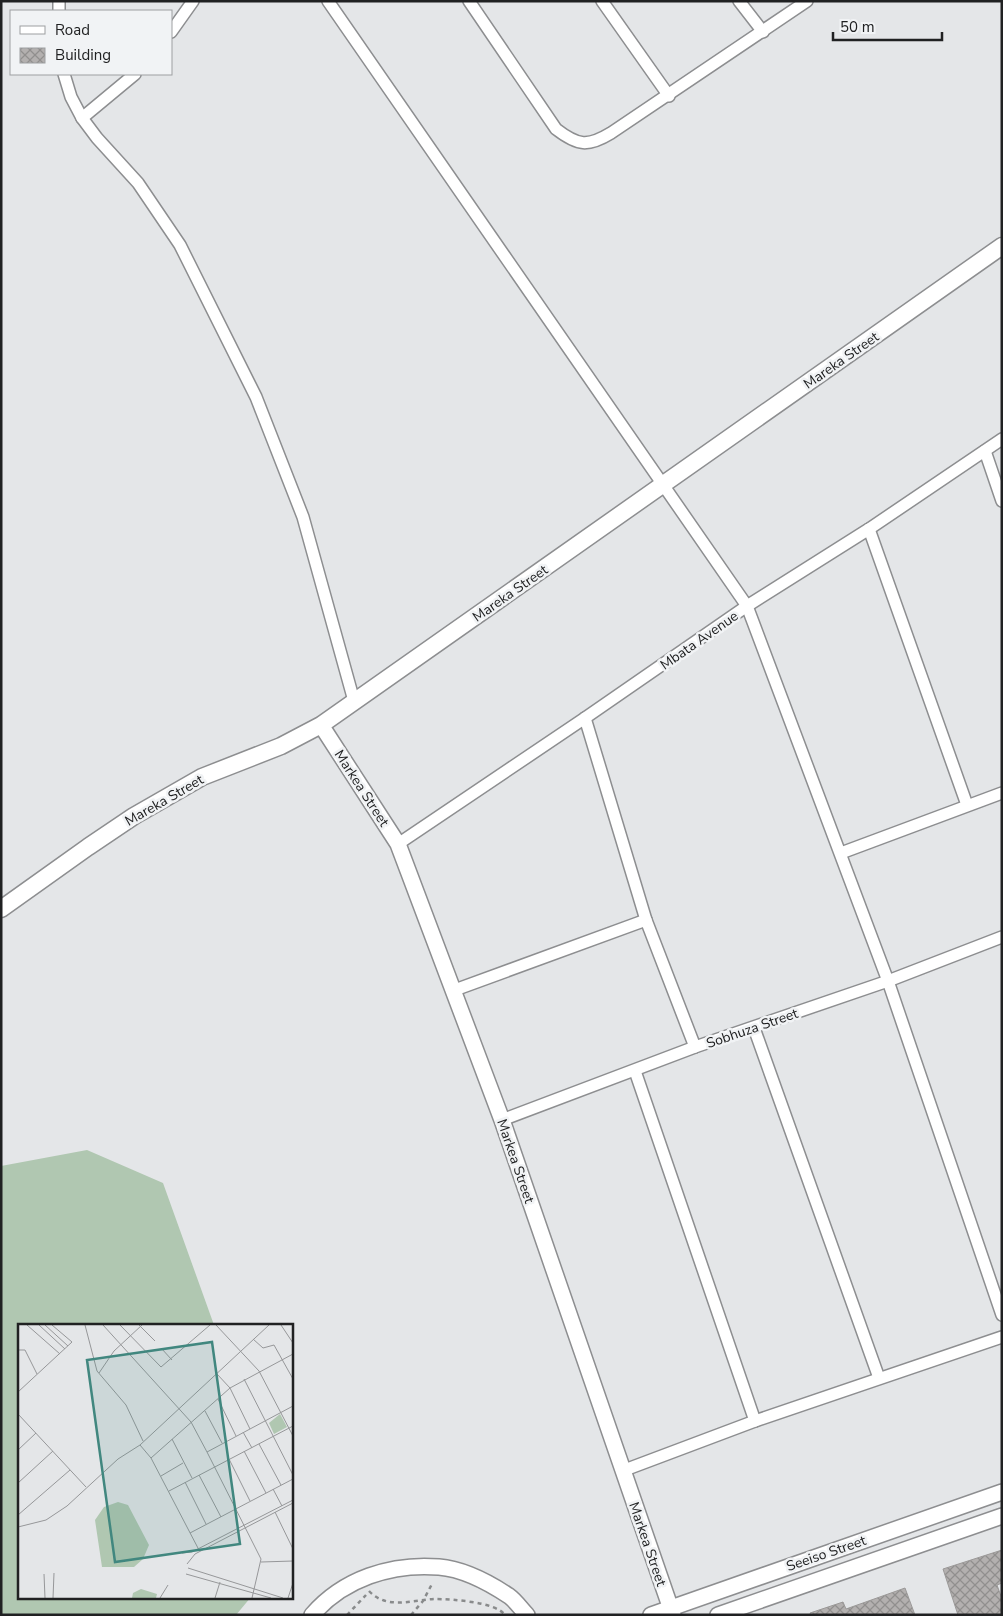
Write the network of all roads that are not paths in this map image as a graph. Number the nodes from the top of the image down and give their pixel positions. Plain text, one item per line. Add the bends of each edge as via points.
1 (193, 1) edge
2 (328, 1) edge
3 (469, 1) edge
4 (602, 1) edge
5 (739, 1) edge
6 (807, 1) edge
7 (172, 31) edge
8 (763, 32) junction
9 (64, 75) edge
10 (134, 75) edge
11 (669, 96) junction
12 (82, 118) junction
13 (1002, 246) edge
14 (1002, 439) edge
15 (985, 451) junction
16 (664, 485) junction
17 (1002, 501) edge
18 (870, 529) junction
19 (747, 606) junction
20 (354, 702) junction
21 (585, 718) junction
22 (321, 725) junction
23 (1002, 793) edge
24 (967, 805) junction
25 (398, 844) junction
26 (841, 853) junction
27 (1, 909) edge
28 (646, 920) junction
29 (1002, 936) edge
30 (888, 981) junction
31 (452, 991) junction
32 (754, 1028) junction
33 (695, 1047) junction
34 (635, 1071) junction
35 (502, 1120) junction
36 (1002, 1315) edge
37 (1002, 1336) edge
38 (880, 1378) junction
39 (755, 1422) junction
40 (622, 1471) junction
41 (1002, 1492) edge
42 (1002, 1516) edge
43 (672, 1612) edge
44 (312, 1615) edge
45 (527, 1615) edge
46 (651, 1615) edge
47 (718, 1615) edge

1 - 7 street
2 - 16 street
3 - 11 street via 556,129 567,138 596,142
4 - 11 street
5 - 8 street
6 - 8 street
8 - 11 street
9 - 12 street
10 - 12 street
12 - 20 street via 138,183 180,245 256,397 302,517
13 - 16 main road, Mareka Street
14 - 15 street, Mbata Avenue
15 - 17 street
15 - 18 street, Mbata Avenue
16 - 19 street
16 - 20 main road, Mareka Street
18 - 19 street, Mbata Avenue
18 - 24 street
19 - 21 street, Mbata Avenue
19 - 26 street
20 - 22 main road, Mareka Street
21 - 25 street, Mbata Avenue
21 - 28 street
22 - 25 street, Markea Street
22 - 27 main road, Mareka Street via 281,746 194,781 134,816
23 - 24 street
24 - 26 street
25 - 31 street, Markea Street
26 - 30 street
28 - 31 street
28 - 33 street
29 - 30 street, Sobhuza Street
30 - 32 street, Sobhuza Street
30 - 36 street
31 - 35 street, Markea Street
32 - 33 street, Sobhuza Street
32 - 38 street
33 - 34 street, Sobhuza Street
34 - 35 street, Sobhuza Street
34 - 39 street
35 - 40 street, Markea Street
37 - 38 street
38 - 39 street
39 - 40 street
40 - 43 street, Markea Street
41 - 43 street, Seeiso Street
42 - 47 street, Seeiso Street
43 - 46 street, Seeiso Street
44 - 45 street via 340,1589 364,1577 401,1567 440,1567 477,1577 510,1597

